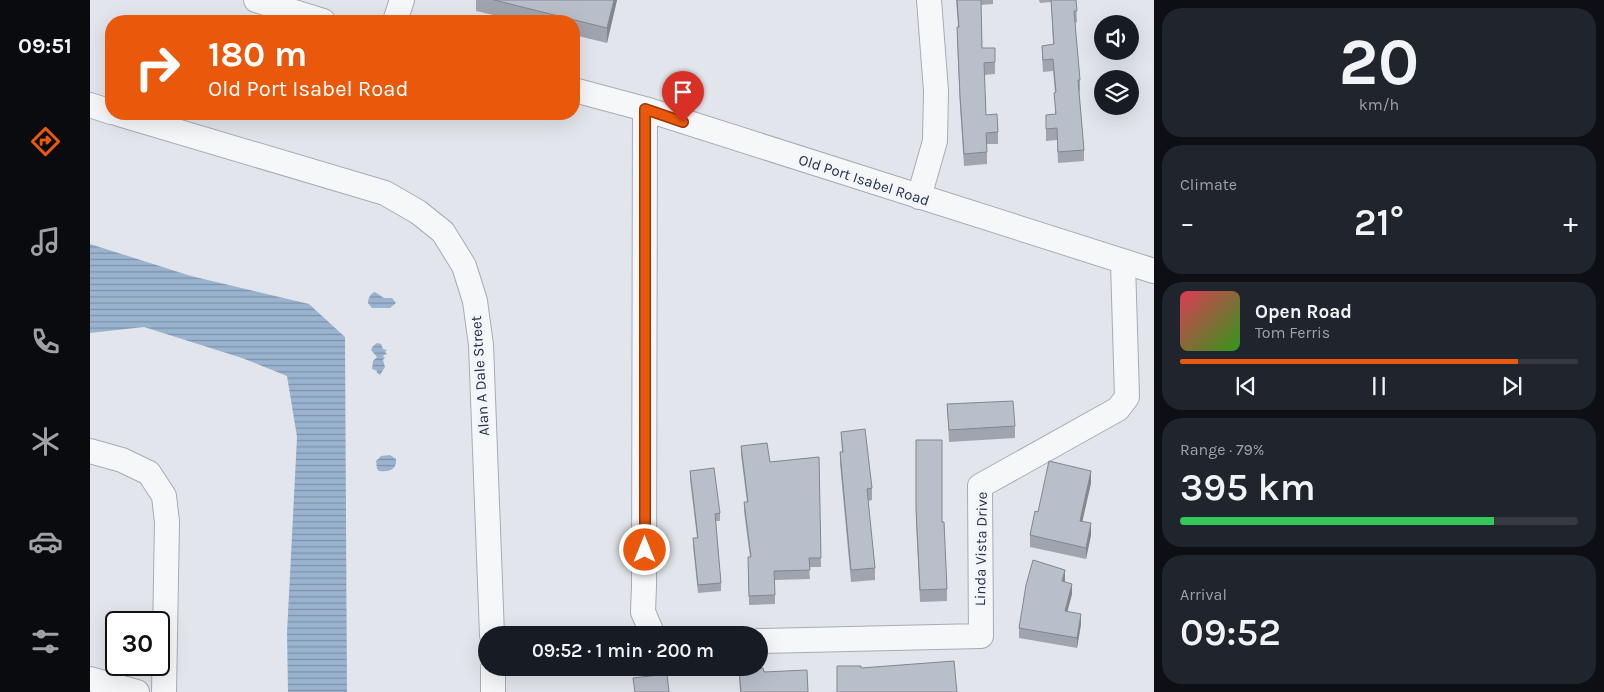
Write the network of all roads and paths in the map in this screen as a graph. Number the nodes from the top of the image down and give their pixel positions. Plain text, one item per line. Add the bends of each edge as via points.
1 (256, 0) edge
2 (402, 0) edge
3 (929, 0) edge
4 (304, 15) edge
5 (397, 15) edge
6 (580, 92) edge
7 (90, 105) edge
8 (645, 109) junction
9 (105, 110) edge
10 (139, 120) edge
11 (918, 197) junction
12 (1123, 262) junction
13 (1154, 272) edge
14 (90, 450) edge
15 (492, 626) edge
16 (650, 626) edge
17 (768, 641) edge
18 (493, 676) edge
19 (90, 679) edge
20 (137, 692) edge
21 (164, 692) edge
22 (493, 692) edge

1 - 4 street
2 - 5 street
3 - 11 street via 936,91 935,141
6 - 8 street, Old Port Isabel Road
7 - 9 street
8 - 11 street, Old Port Isabel Road
8 - 16 street via 643,612
10 - 15 street, Alan A Dale Street via 386,193 443,232 464,266 475,301 481,345
11 - 12 street, Old Port Isabel Road
12 - 13 street, Old Port Isabel Road
12 - 17 street, Linda Vista Drive via 1127,397 1118,409 980,486 981,636
14 - 21 street via 149,473 164,496 167,522
18 - 22 street
19 - 20 street

